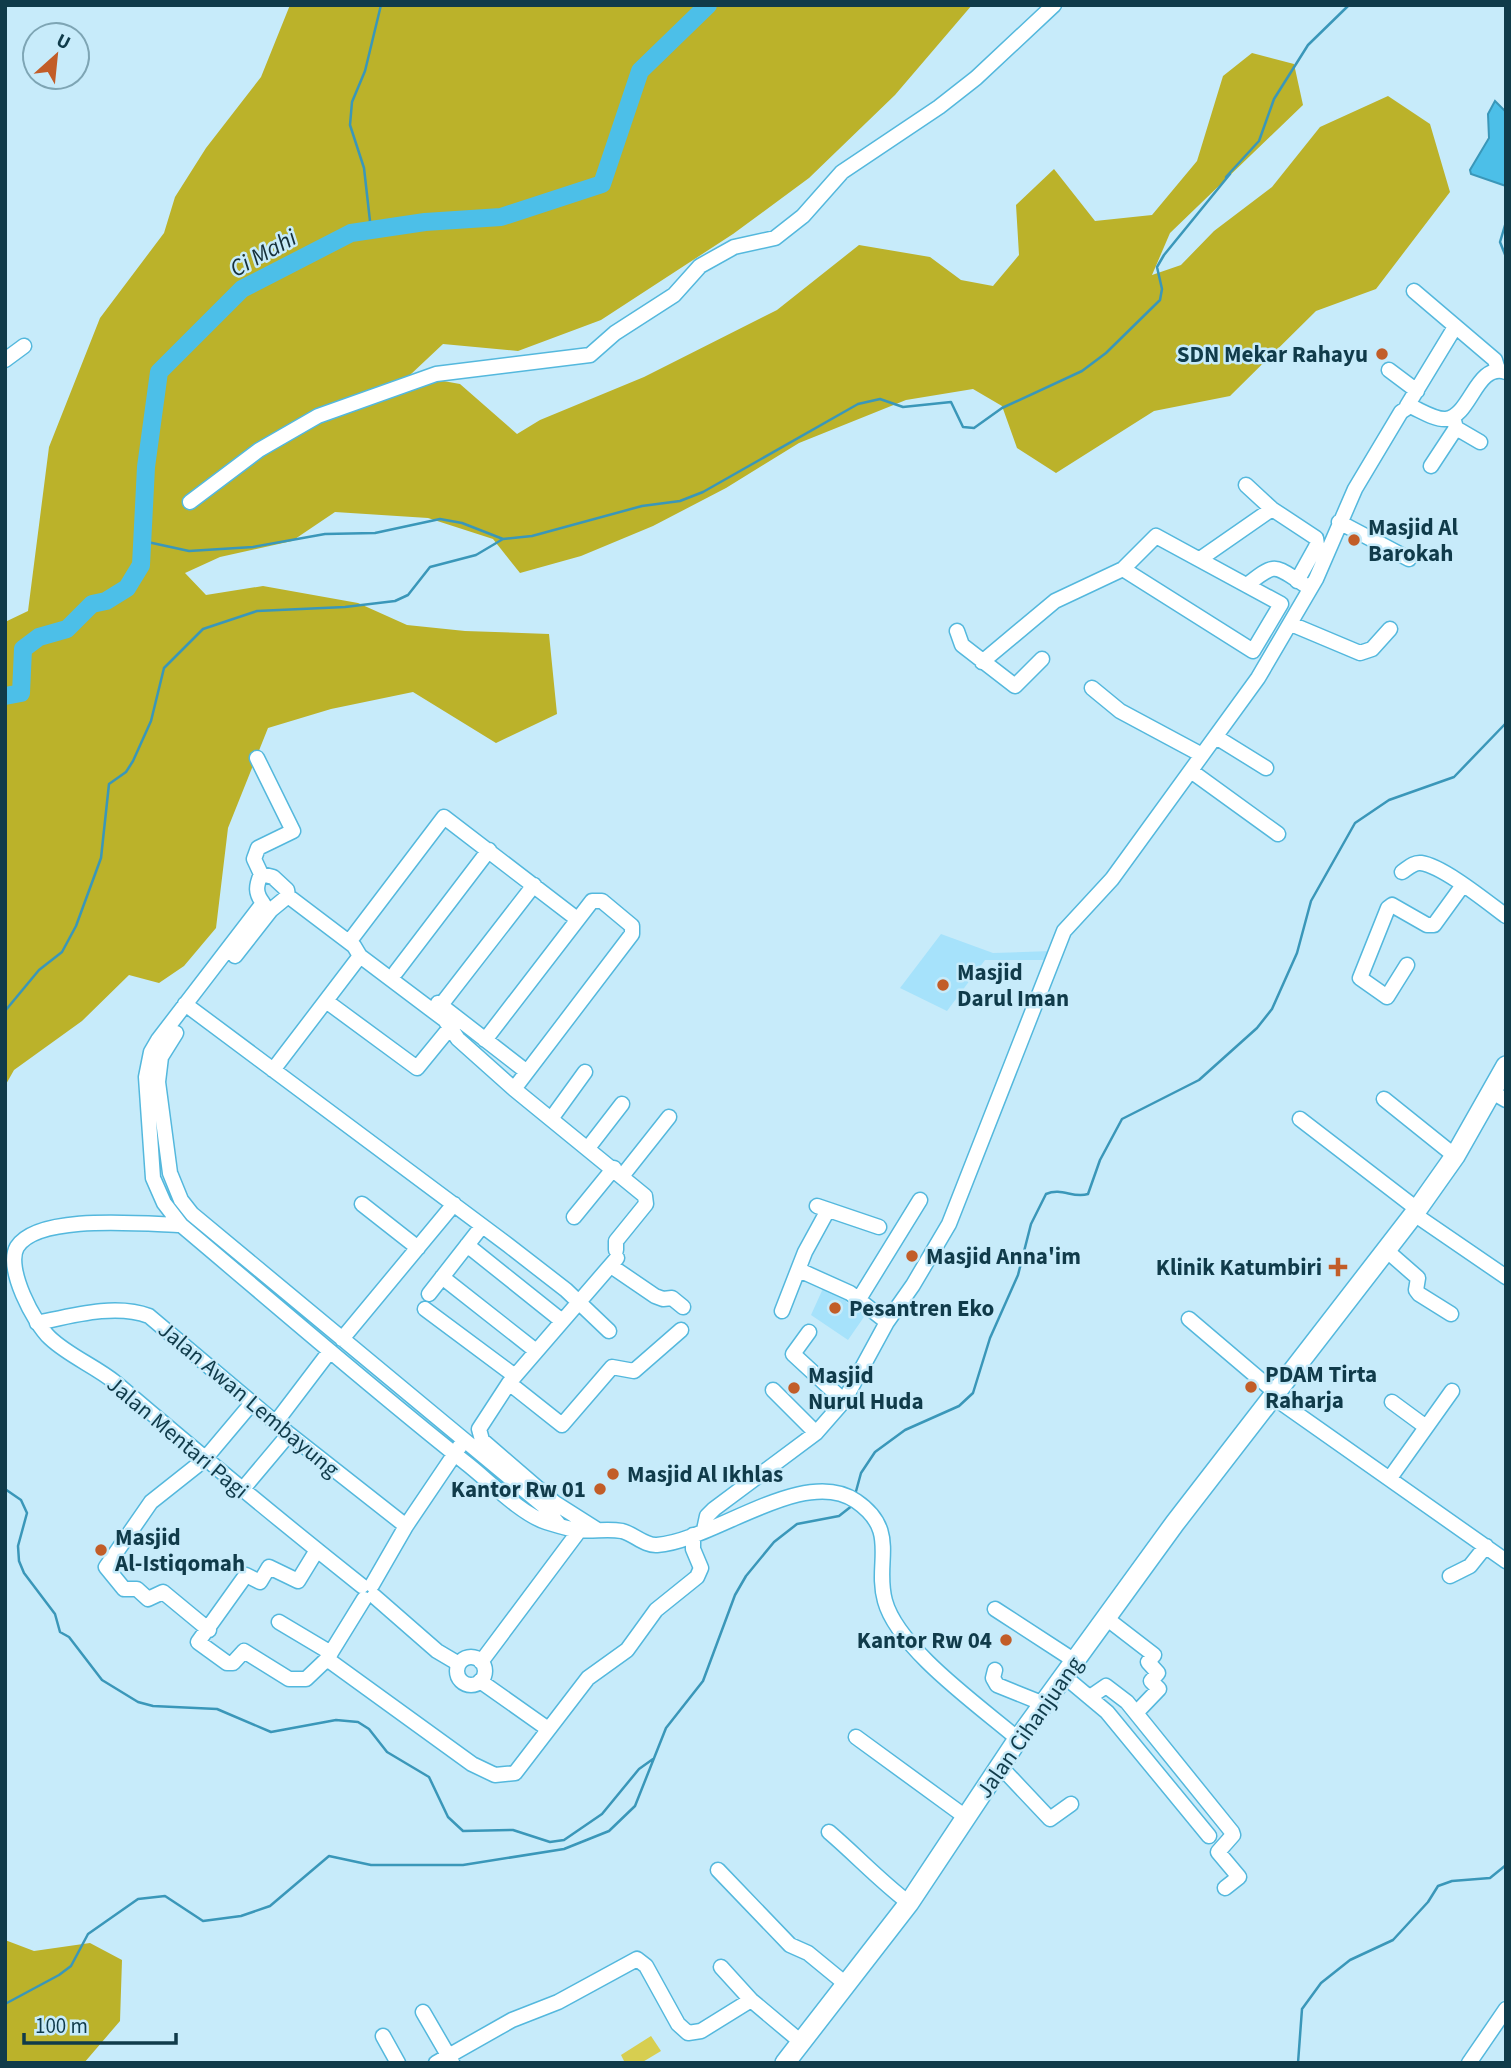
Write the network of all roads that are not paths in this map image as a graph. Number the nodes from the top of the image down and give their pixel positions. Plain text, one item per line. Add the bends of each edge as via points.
1 (1054, 5) edge
2 (1414, 291) dead end
3 (1455, 327) junction
4 (24, 345) dead end
5 (5, 359) edge
6 (1389, 370) dead end
7 (1502, 371) edge
8 (1418, 391) junction
9 (1408, 406) junction
10 (1454, 422) junction
11 (1480, 442) dead end
12 (1431, 466) dead end
13 (1246, 485) dead end
14 (190, 502) dead end
15 (1272, 509) junction
16 (1339, 522) junction
17 (1200, 559) junction
18 (1409, 559) dead end
19 (1123, 569) junction
20 (1297, 581) junction
21 (1247, 585) junction
22 (1311, 589) junction
23 (1291, 624) junction
24 (1390, 629) dead end
25 (957, 631) dead end
26 (1042, 659) dead end
27 (982, 662) junction
28 (1092, 688) dead end
29 (1216, 737) junction
30 (1202, 755) junction
31 (257, 758) dead end
32 (1266, 768) dead end
33 (1191, 771) junction
34 (1279, 834) dead end
35 (489, 850) junction
36 (1402, 873) dead end
37 (261, 874) junction
38 (534, 885) junction
39 (1463, 885) junction
40 (288, 896) junction
41 (267, 906) junction
42 (1506, 916) edge
43 (577, 919) junction
44 (354, 948) junction
45 (1407, 965) dead end
46 (396, 972) junction
47 (326, 1001) junction
48 (441, 1006) junction
49 (189, 1007) junction
50 (454, 1022) junction
51 (485, 1040) junction
52 (153, 1065) junction
53 (1506, 1066) edge
54 (273, 1070) junction
55 (527, 1072) junction
56 (585, 1072) dead end
57 (514, 1088) junction
58 (1499, 1096) edge
59 (1384, 1098) dead end
60 (622, 1104) dead end
61 (668, 1117) dead end
62 (551, 1119) junction
63 (1300, 1119) dead end
64 (588, 1148) junction
65 (1455, 1156) junction
66 (619, 1172) junction
67 (920, 1200) dead end
68 (362, 1205) dead end
69 (454, 1205) junction
70 (1416, 1212) junction
71 (574, 1217) dead end
72 (181, 1225) junction
73 (879, 1227) dead end
74 (479, 1230) dead end
75 (467, 1245) junction
76 (418, 1248) junction
77 (1386, 1250) junction
78 (615, 1258) junction
79 (799, 1270) junction
80 (1506, 1277) edge
81 (442, 1278) junction
82 (429, 1294) dead end
83 (859, 1299) junction
84 (577, 1303) junction
85 (683, 1307) dead end
86 (425, 1310) dead end
87 (782, 1311) dead end
88 (1451, 1314) dead end
89 (1189, 1319) dead end
90 (562, 1321) junction
91 (37, 1322) junction
92 (887, 1322) junction
93 (681, 1330) dead end
94 (609, 1331) dead end
95 (809, 1332) dead end
96 (342, 1339) junction
97 (330, 1350) junction
98 (536, 1351) junction
99 (512, 1380) junction
100 (773, 1390) dead end
101 (1452, 1391) dead end
102 (1274, 1394) junction
103 (844, 1401) junction
104 (1392, 1402) dead end
105 (252, 1403) junction
106 (276, 1422) junction
107 (1426, 1427) junction
108 (289, 1433) junction
109 (816, 1433) junction
110 (465, 1440) junction
111 (454, 1453) junction
112 (204, 1460) junction
113 (1390, 1478) junction
114 (242, 1490) junction
115 (406, 1526) junction
116 (560, 1526) junction
117 (596, 1529) junction
118 (579, 1531) junction
119 (699, 1533) junction
120 (1486, 1546) junction
121 (317, 1550) junction
122 (1506, 1561) edge
123 (1450, 1576) dead end
124 (368, 1592) junction
125 (995, 1609) dead end
126 (1106, 1618) junction
127 (279, 1622) dead end
128 (209, 1630) junction
129 (329, 1656) junction
130 (481, 1661) junction
131 (458, 1664) junction
132 (1069, 1669) junction
133 (995, 1670) dead end
134 (480, 1681) junction
135 (1090, 1697) junction
136 (1044, 1704) junction
137 (1136, 1713) junction
138 (548, 1730) junction
139 (856, 1737) dead end
140 (1018, 1739) junction
141 (1000, 1766) junction
142 (1071, 1804) dead end
143 (967, 1818) junction
144 (829, 1832) dead end
145 (1209, 1836) dead end
146 (718, 1870) dead end
147 (1225, 1888) dead end
148 (909, 1903) junction
149 (721, 1967) dead end
150 (847, 1985) junction
151 (751, 2000) junction
152 (1506, 2009) edge
153 (423, 2012) dead end
154 (383, 2036) dead end
155 (801, 2042) junction
156 (446, 2060) edge
157 (398, 2063) edge
158 (785, 2063) edge
159 (1469, 2063) edge

1 - 14 street via 976,78 842,172 803,216 775,238 734,247 700,266 674,295 590,355 436,374 318,416 259,450
2 - 3 street
3 - 7 street
3 - 8 street
4 - 5 street
6 - 8 street
7 - 10 street via 1489,373
8 - 9 street
9 - 10 street
9 - 16 street
10 - 11 street
10 - 12 street
13 - 15 street
15 - 17 street
15 - 20 street via 1316,538 1317,545
16 - 18 street
16 - 22 street
17 - 19 street via 1156,536
17 - 21 street
19 - 21 street via 1253,651 1281,604
19 - 27 street via 1055,601
20 - 21 street via 1268,567
20 - 22 street
22 - 23 street
23 - 24 street via 1360,653 1372,649
23 - 29 street
25 - 27 street via 962,645
26 - 27 street via 1015,687
28 - 30 street via 1120,711
29 - 30 street
29 - 32 street
30 - 33 street
31 - 37 street via 293,831 258,848 254,859
33 - 34 street
33 - 92 street via 1112,879 1064,931 949,1223
35 - 38 street
35 - 44 street via 444,817
35 - 46 street
36 - 39 street via 1420,862
37 - 40 street via 273,877 288,890
37 - 41 street via 257,895
38 - 43 street
38 - 48 street
39 - 42 street
39 - 45 street via 1434,925 1392,905 1388,908 1360,978 1387,997
40 - 41 street
40 - 44 street
41 - 49 street
43 - 51 street
43 - 55 street via 597,900 628,922 633,931
44 - 46 street via 366,949
44 - 47 street
44 - 50 street
46 - 48 street
47 - 50 street via 417,1068
47 - 54 street
48 - 50 street
49 - 52 street
49 - 54 street
50 - 51 street
50 - 57 street via 458,1040
51 - 55 street
52 - 72 street via 153,1178
52 - 96 street via 170,1173 181,1200 191,1214
53 - 58 main road, Jalan Cihanjuang
54 - 69 street
55 - 57 street
56 - 62 street
57 - 62 street
58 - 65 main road, Jalan Cihanjuang
59 - 65 street
60 - 64 street
61 - 66 street
62 - 64 street
63 - 70 street
64 - 66 street
65 - 70 main road, Jalan Cihanjuang
66 - 71 street
66 - 78 street via 645,1196 646,1204 616,1241
67 - 83 street
68 - 76 street
69 - 76 street
69 - 84 street
70 - 77 main road, Jalan Cihanjuang
70 - 80 street
72 - 91 street, Jalan Mentari Pagi via 118,1222 33,1233 17,1248 14,1259 24,1298
72 - 97 street
73 - 79 street via 823,1208
74 - 75 street
75 - 81 street
75 - 90 street
76 - 96 street
77 - 88 street via 1418,1278 1419,1294
77 - 102 main road, Jalan Cihanjuang
78 - 84 street
78 - 85 street via 655,1296 672,1298
79 - 83 street
79 - 87 street
81 - 82 street
81 - 98 street
83 - 92 street
84 - 90 street
84 - 94 street
86 - 99 street
89 - 102 street
90 - 98 street
91 - 105 street, Jalan Awan Lembayung via 81,1314 140,1312
91 - 112 street, Jalan Mentari Pagi via 50,1338 113,1381
92 - 103 street
93 - 99 street via 634,1371 612,1367 562,1425
95 - 103 street via 793,1354
96 - 97 street via 332,1339
96 - 110 street
97 - 106 street
97 - 111 street
98 - 99 street
99 - 117 street via 481,1422 482,1440 555,1503
100 - 109 street
101 - 107 street
102 - 113 street
102 - 126 main road, Jalan Cihanjuang
103 - 109 street
104 - 107 street
105 - 106 street, Jalan Awan Lembayung
105 - 112 street
106 - 108 street, Jalan Awan Lembayung
107 - 113 street
108 - 114 street
108 - 115 street, Jalan Awan Lembayung
109 - 119 street via 714,1509
110 - 111 street
110 - 116 street via 545,1507
111 - 115 street
111 - 116 street via 534,1517
112 - 114 street, Jalan Mentari Pagi
112 - 128 street via 151,1502 106,1567 124,1589 136,1589 148,1599 163,1592
113 - 120 street
114 - 121 street, Jalan Mentari Pagi
115 - 124 street
116 - 118 street
117 - 118 street
117 - 119 street via 624,1532 656,1546
118 - 130 street
119 - 138 street via 693,1549 701,1572 656,1610 627,1650 588,1678
119 - 140 street via 789,1498 823,1490 856,1500 885,1539 884,1601 894,1623 951,1684
120 - 122 street
120 - 123 street via 1470,1566
121 - 124 street, Jalan Mentari Pagi
121 - 128 street via 298,1581 269,1567 260,1582 246,1575
124 - 129 street
124 - 131 street, Jalan Mentari Pagi
125 - 132 street
126 - 132 main road, Jalan Cihanjuang
126 - 137 street via 1154,1655 1148,1662 1158,1673 1151,1681 1160,1689
127 - 129 street
128 - 129 street via 198,1642 228,1663 244,1651 298,1680 306,1679
129 - 138 street via 472,1764 495,1775 515,1773
130 - 131 street via 469,1657
130 - 134 street via 485,1669
131 - 134 street via 458,1677 464,1683
132 - 135 street
132 - 136 main road, Jalan Cihanjuang
133 - 136 street via 997,1685
134 - 138 street
135 - 137 street via 1106,1686
135 - 145 street
136 - 140 main road, Jalan Cihanjuang
137 - 147 street via 1233,1835 1218,1852 1239,1877
139 - 143 street
140 - 141 main road, Jalan Cihanjuang
141 - 142 street via 1050,1819
141 - 143 main road, Jalan Cihanjuang
143 - 148 main road, Jalan Cihanjuang
144 - 148 street via 860,1858 871,1874
146 - 150 street via 790,1945 808,1953
148 - 150 main road, Jalan Cihanjuang
149 - 151 street
150 - 155 main road, Jalan Cihanjuang
151 - 155 street
151 - 156 street via 701,2031 688,2032 678,2024 646,1966 637,1959 558,2002 512,2020
152 - 159 street
153 - 156 street
154 - 157 street
155 - 158 main road, Jalan Cihanjuang

